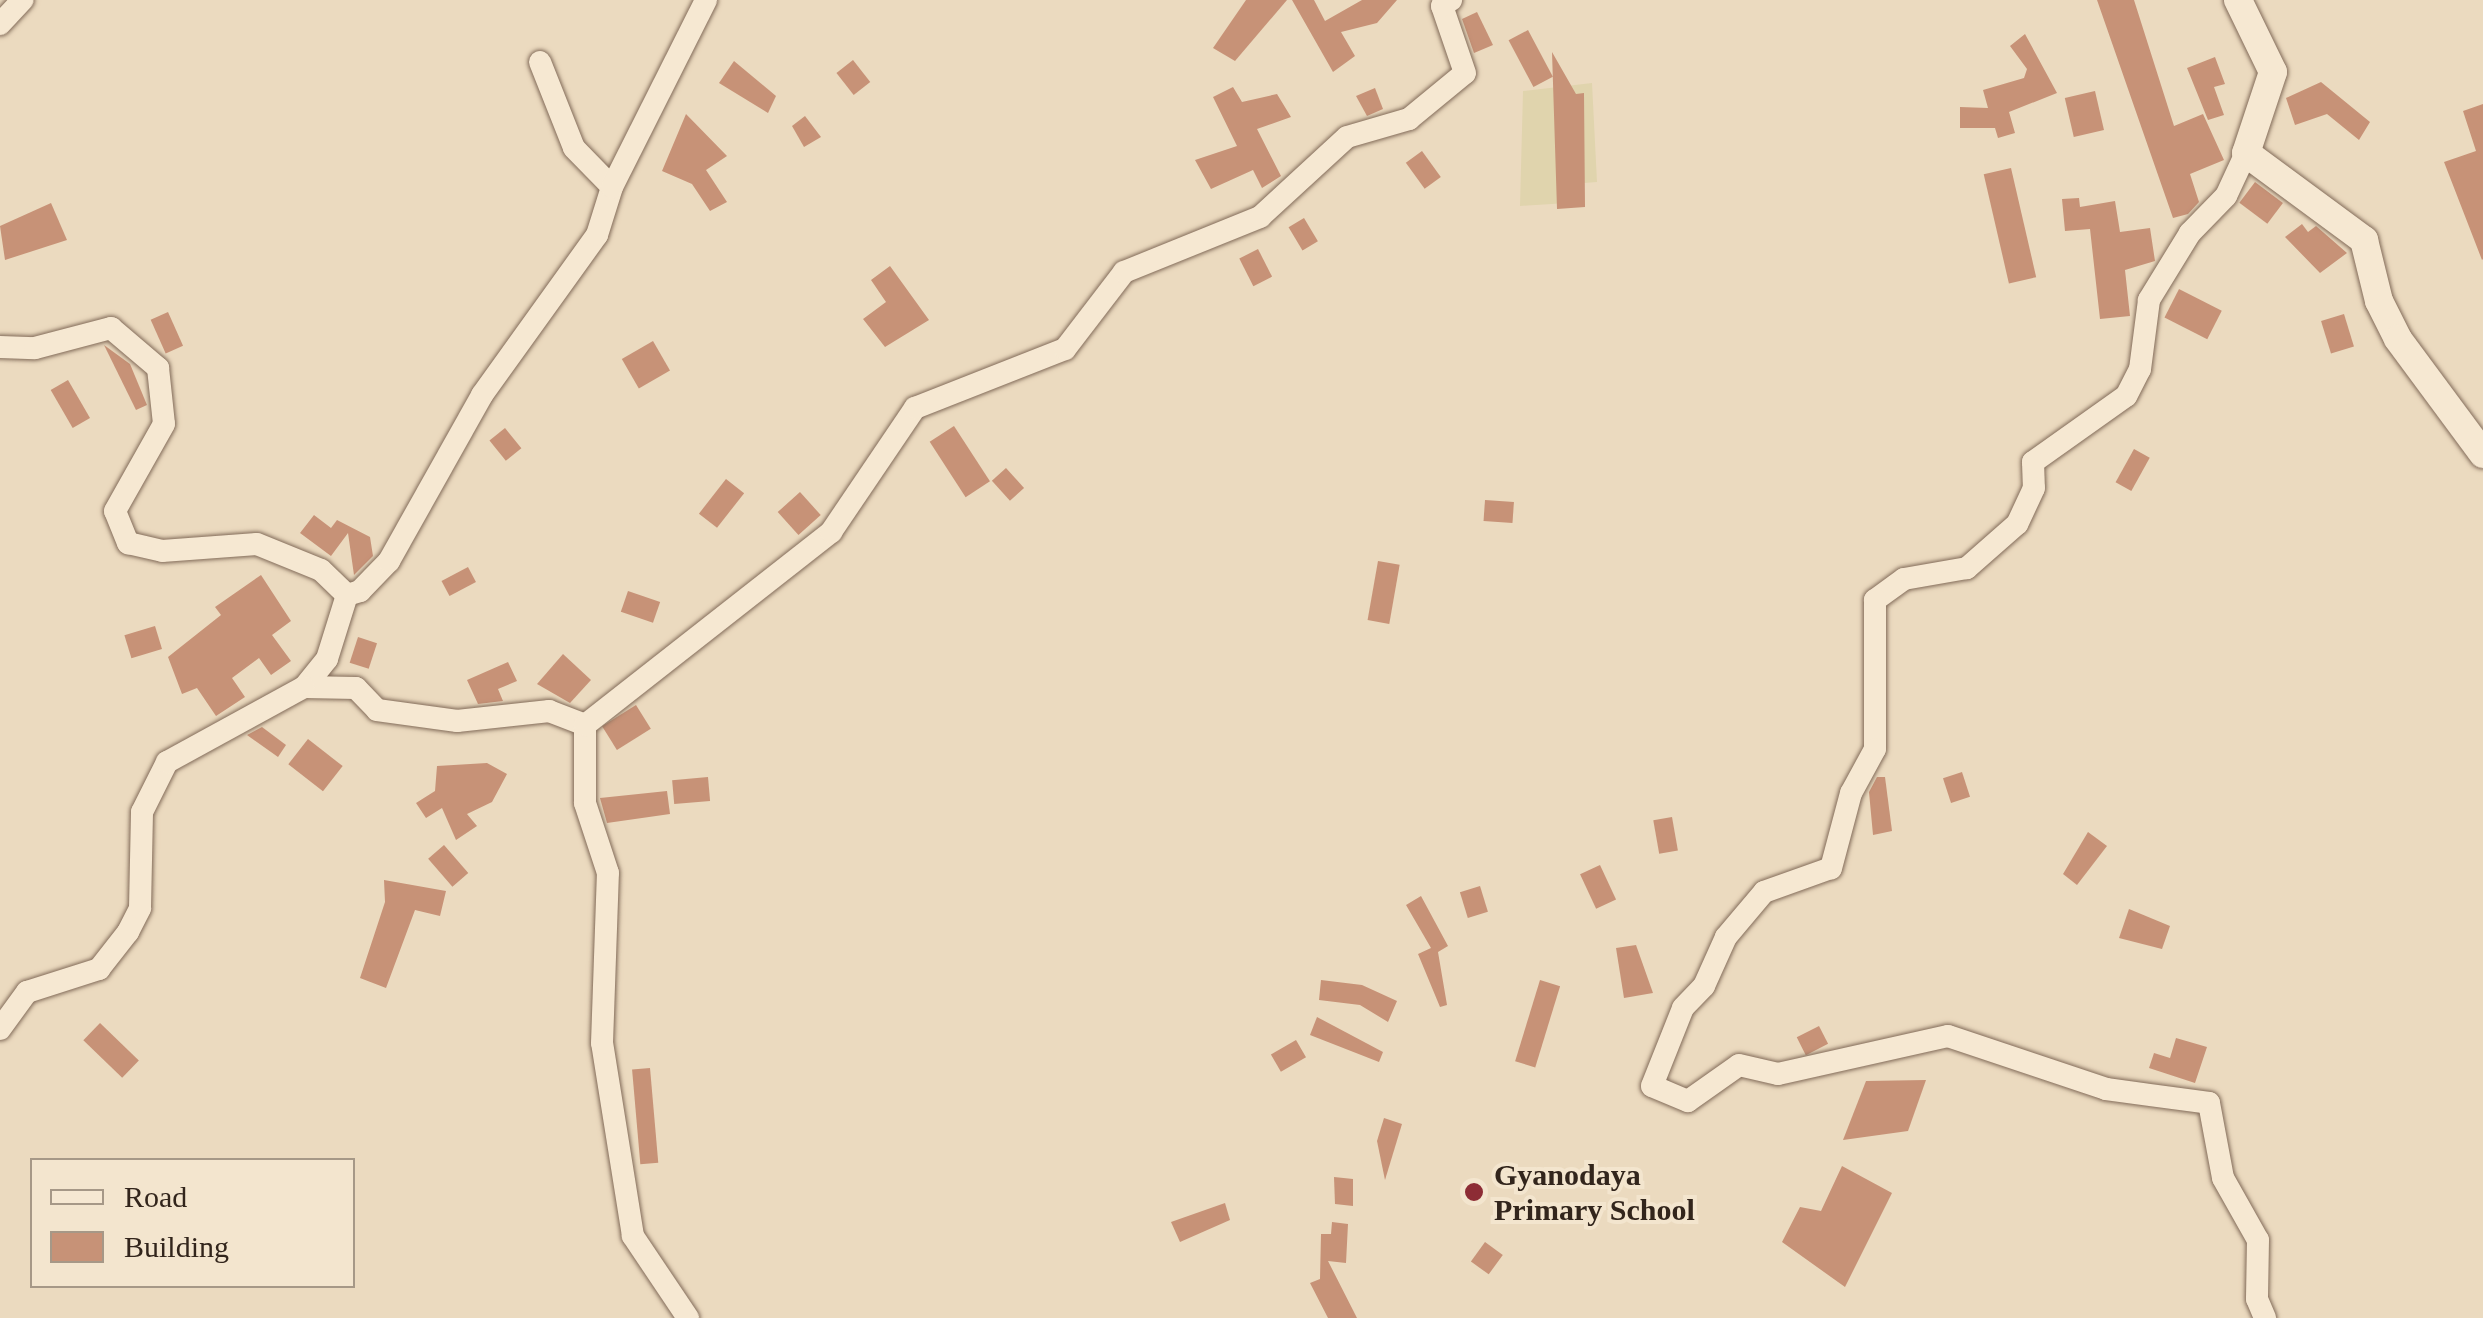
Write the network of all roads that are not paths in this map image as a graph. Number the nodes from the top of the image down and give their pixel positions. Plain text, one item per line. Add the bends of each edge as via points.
1 (22, 0) edge
2 (706, 0) edge
3 (1451, 0) edge
4 (2238, 0) edge
5 (0, 24) edge
6 (540, 62) dead end
7 (2246, 152) junction
8 (612, 188) junction
9 (0, 347) edge
10 (2483, 454) edge
11 (348, 595) junction
12 (304, 687) junction
13 (584, 725) junction
14 (0, 1029) edge
15 (688, 1318) edge
16 (2265, 1318) edge

1 - 5 street
2 - 8 street
3 - 13 street via 1442,6 1465,73 1410,118 1347,137 1260,217 1124,272 1065,349 916,408 831,532
4 - 7 street via 2274,72
6 - 8 street via 574,148
7 - 10 street via 2364,240 2392,327
7 - 16 street via 2226,196 2190,233 2150,300 2140,369 2126,396 2033,462 2034,488 2017,524 1967,568 1904,580 1875,600 1875,748 1852,794 1831,868 1764,892 1726,937 1704,986 1682,1008 1652,1086 1688,1101 1738,1065 1778,1074 1948,1036 2106,1089 2209,1103 2223,1178 2258,1240 2257,1298
8 - 11 street via 597,235 482,395 389,562 370,585
9 - 11 street via 35,348 111,328 158,368 164,424 115,511 128,543 162,551 257,544 321,570
11 - 12 street via 333,645
12 - 13 street via 356,688 377,710 457,721 549,711
12 - 14 street via 167,762 142,812 140,908 128,932 99,969 28,992
13 - 15 street via 585,803 608,873 602,1043 633,1236

